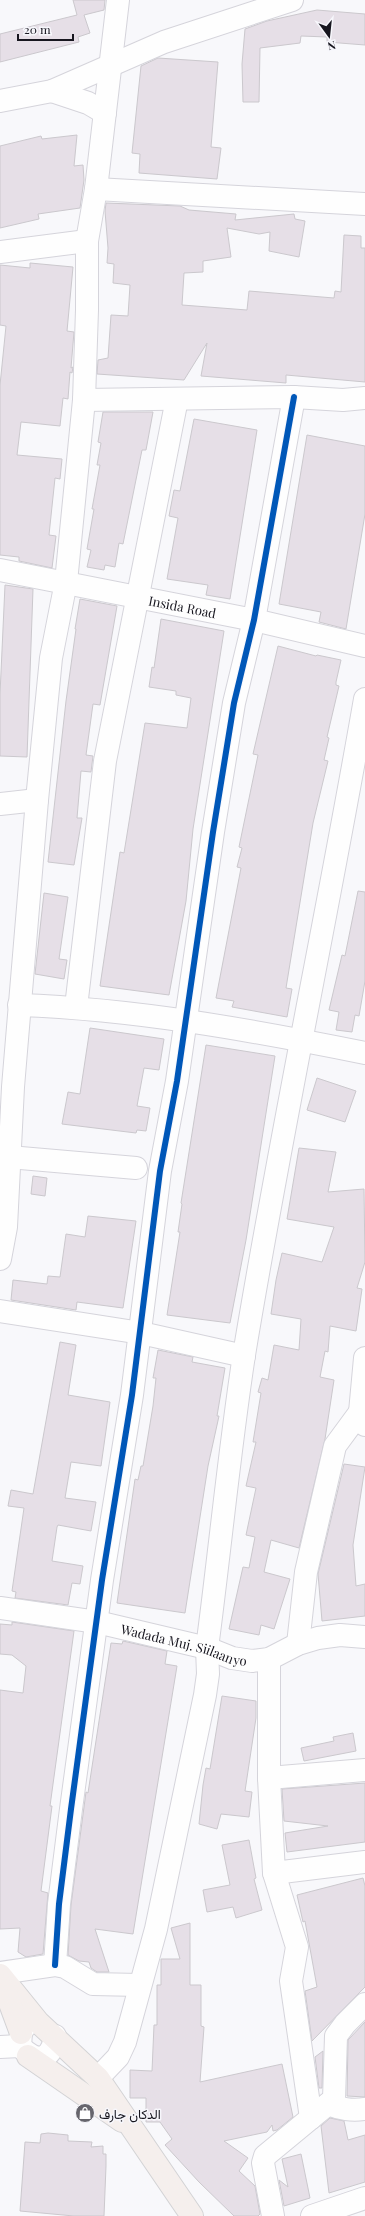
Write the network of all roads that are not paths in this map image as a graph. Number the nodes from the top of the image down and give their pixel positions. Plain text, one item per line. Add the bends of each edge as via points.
1 (118, 0) edge
2 (292, 0) edge
3 (112, 64) junction
4 (52, 91) junction
5 (0, 101) edge
6 (104, 113) junction
7 (96, 189) junction
8 (365, 204) edge
9 (87, 241) junction
10 (0, 252) edge
11 (294, 397) junction
12 (365, 398) edge
13 (177, 399) junction
14 (84, 400) junction
15 (0, 570) edge
16 (66, 582) junction
17 (137, 597) junction
18 (254, 620) junction
19 (365, 646) edge
20 (365, 699) edge
21 (37, 800) junction
22 (0, 804) edge
23 (19, 1005) junction
24 (76, 1007) junction
25 (186, 1020) junction
26 (301, 1041) junction
27 (365, 1053) edge
28 (6, 1087) edge
29 (10, 1157) junction
30 (136, 1168) dead end
31 (0, 1259) edge
32 (0, 1311) edge
33 (141, 1333) junction
34 (244, 1356) junction
35 (365, 1358) edge
36 (363, 1419) edge
37 (0, 1608) edge
38 (98, 1622) junction
39 (365, 1637) edge
40 (298, 1644) junction
41 (208, 1648) junction
42 (269, 1659) junction
43 (365, 1770) edge
44 (270, 1778) junction
45 (365, 1862) edge
46 (274, 1873) junction
47 (55, 1965) junction
48 (0, 1975) edge
49 (139, 1985) junction
50 (365, 2004) edge
51 (55, 2036) junction
52 (21, 2041) edge
53 (98, 2078) junction
54 (328, 2104) junction
55 (365, 2109) edge
56 (312, 2118) junction
57 (134, 2130) junction
58 (365, 2198) edge
59 (192, 2216) edge
60 (273, 2216) edge
61 (312, 2216) edge

1 - 3 street
2 - 3 street via 164,42
3 - 4 street
3 - 6 street
4 - 5 street
4 - 6 street via 88,103
6 - 7 street
7 - 8 street
7 - 9 street
9 - 10 street
9 - 14 street
11 - 12 street via 343,400
11 - 13 street
11 - 18 street
13 - 14 street
13 - 17 street
14 - 16 street
15 - 16 street, Insida Road
16 - 17 street, Insida Road
16 - 21 street via 51,658
17 - 18 street, Insida Road
17 - 24 street via 105,761
18 - 19 street, Insida Road
18 - 25 street via 234,703
20 - 26 street
21 - 22 street
21 - 23 street
23 - 24 street
23 - 28 street
24 - 25 street
25 - 26 street
25 - 33 street via 150,1244
26 - 27 street
26 - 34 street
28 - 29 street
29 - 30 street
29 - 31 street via 6,1228
32 - 33 street
33 - 34 street
33 - 38 street
34 - 41 street via 225,1485
35 - 36 street
36 - 40 street via 343,1432 335,1446 306,1572
37 - 38 street, Wadada Muj. Siilaanyo
38 - 41 street, Wadada Muj. Siilaanyo
38 - 47 street via 60,1897
39 - 40 street, Wadada Muj. Siilaanyo via 340,1635
40 - 42 street, Wadada Muj. Siilaanyo
41 - 42 street, Wadada Muj. Siilaanyo via 232,1658 252,1661
41 - 49 street via 204,1702 156,1929
42 - 44 street
43 - 44 street
44 - 46 street
45 - 46 street
46 - 56 street via 298,1948 291,1981
47 - 48 street
47 - 49 street via 66,1967 93,1984
48 - 52 main road
49 - 53 street via 125,2042 118,2057
50 - 54 street via 336,2036 335,2096
51 - 52 main road
51 - 52 street via 54,2048 45,2056 33,2058
51 - 53 main road
52 - 57 main road
53 - 57 main road
54 - 55 street via 349,2110
54 - 56 street
56 - 60 street via 265,2156 263,2163
57 - 59 main road
58 - 61 street

